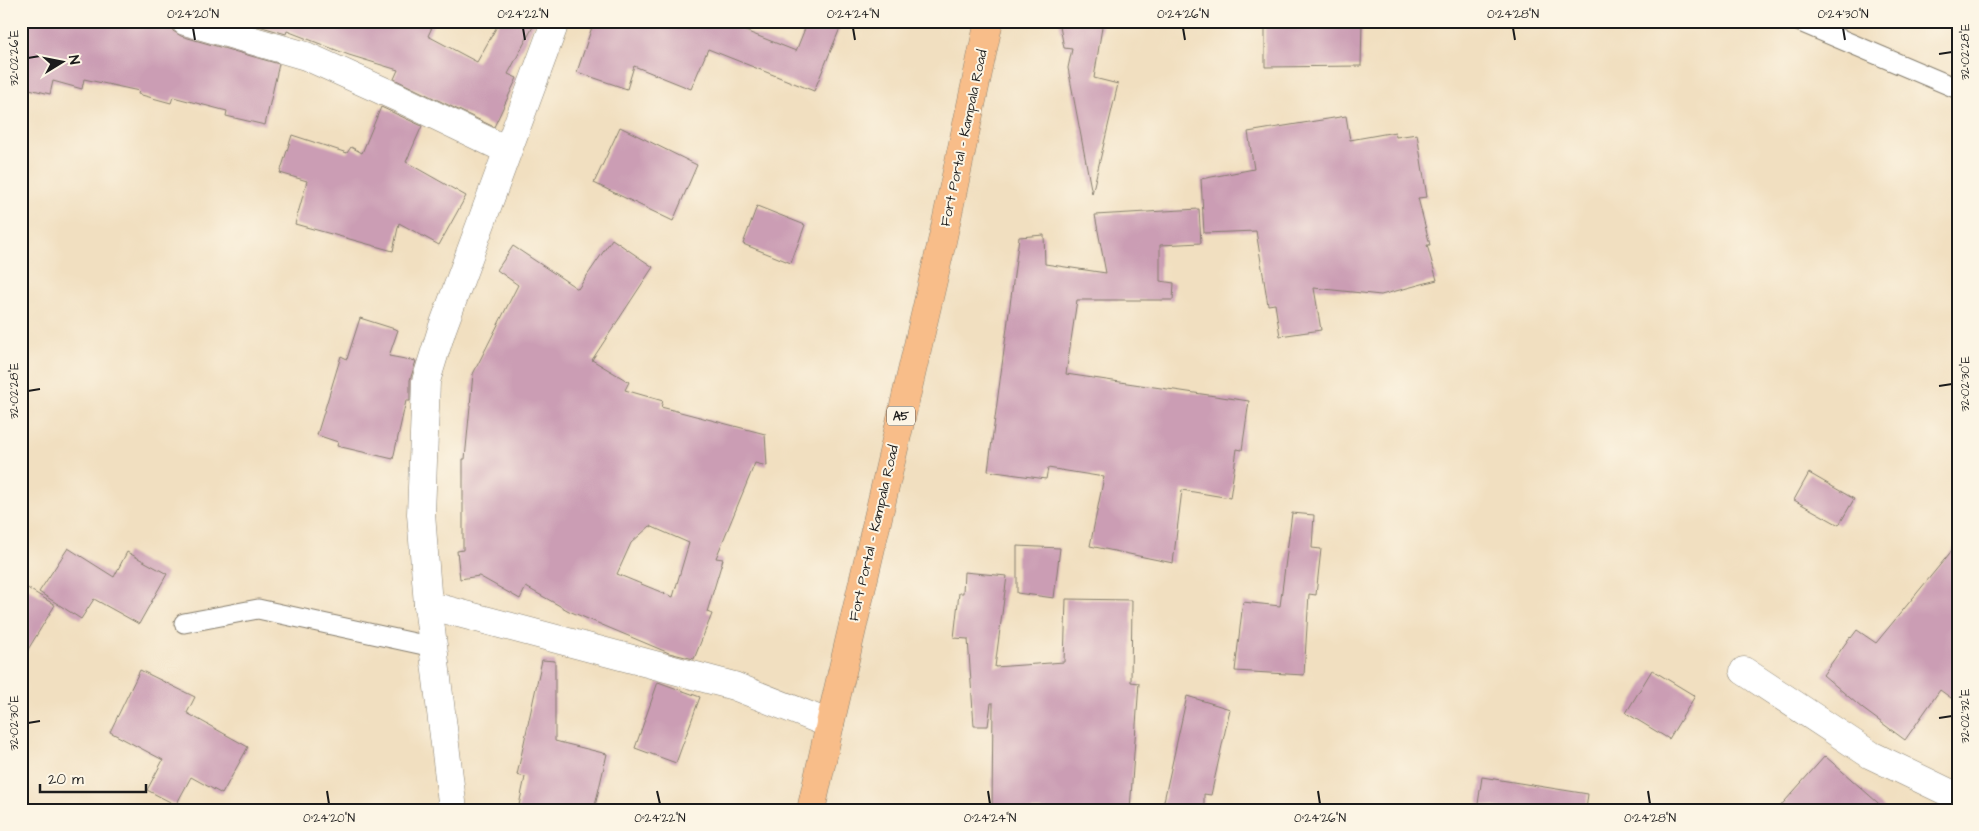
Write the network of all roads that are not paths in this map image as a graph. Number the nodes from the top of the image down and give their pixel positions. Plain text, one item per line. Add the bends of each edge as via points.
1 (185, 21) edge
2 (553, 21) edge
3 (989, 21) edge
4 (1798, 21) edge
5 (1958, 89) edge
6 (507, 150) junction
7 (428, 606) junction
8 (184, 623) dead end
9 (433, 647) junction
10 (1744, 671) dead end
11 (830, 724) junction
12 (1958, 797) edge
13 (453, 810) edge
14 (811, 810) edge

1 - 6 street via 306,56
2 - 6 street
3 - 11 main road, Fort Portal - Kampala Road / A5 via 941,246
4 - 5 lane
6 - 7 street via 426,381 421,514
7 - 9 street
7 - 11 street via 734,686
8 - 9 lane via 258,608
9 - 13 street
10 - 12 street via 1871,755
11 - 14 main road, Fort Portal - Kampala Road / A5

